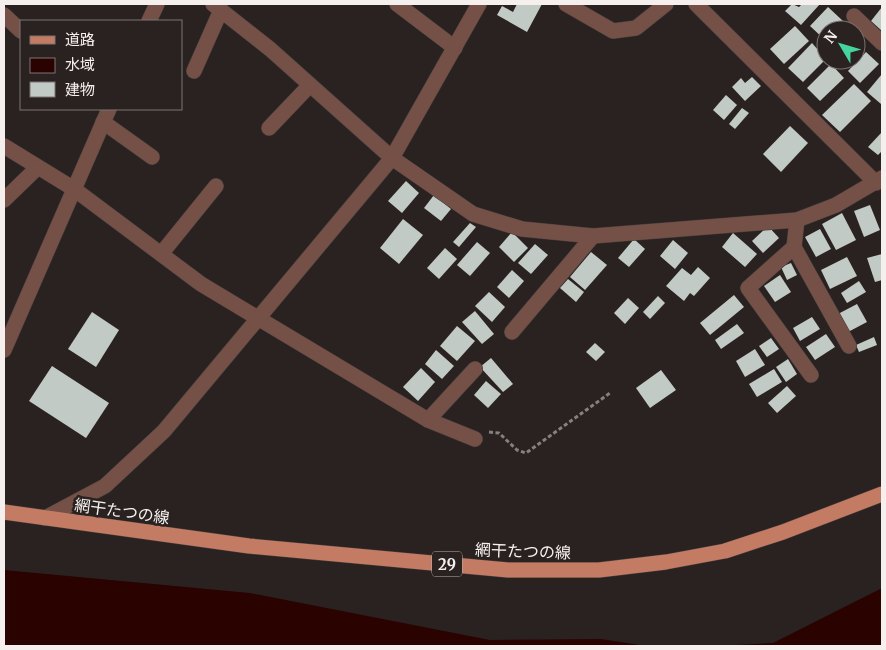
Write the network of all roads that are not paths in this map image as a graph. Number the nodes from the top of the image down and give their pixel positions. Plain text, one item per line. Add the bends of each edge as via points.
1 (157, 4) edge
2 (397, 4) edge
3 (479, 4) edge
4 (566, 4) edge
5 (666, 4) edge
6 (696, 4) edge
7 (217, 7) edge
8 (4, 15) edge
9 (854, 16) dead end
10 (149, 20) edge
11 (20, 30) edge
12 (882, 43) edge
13 (455, 48) junction
14 (194, 70) dead end
15 (310, 85) junction
16 (105, 114) edge
17 (269, 128) dead end
18 (4, 146) edge
19 (152, 157) dead end
20 (392, 158) junction
21 (38, 168) junction
22 (879, 181) edge
23 (216, 186) dead end
24 (74, 189) junction
25 (4, 200) edge
26 (798, 220) junction
27 (594, 236) junction
28 (794, 247) junction
29 (161, 254) junction
30 (257, 318) junction
31 (512, 332) dead end
32 (849, 346) dead end
33 (4, 350) edge
34 (474, 369) dead end
35 (811, 375) dead end
36 (428, 420) junction
37 (475, 438) road end
38 (882, 494) edge
39 (4, 512) edge
40 (45, 518) junction

1 - 10 street
2 - 13 street
3 - 13 street
4 - 5 street via 613,31 636,28
6 - 22 street
7 - 14 street
7 - 15 street
8 - 11 street
9 - 12 street
13 - 20 street
15 - 17 street
15 - 20 street
16 - 19 street
16 - 24 street
18 - 21 street
20 - 27 street via 473,214 522,229
20 - 30 street
21 - 24 street
21 - 25 street
22 - 26 street via 836,205
23 - 29 street
24 - 29 street
24 - 33 street
26 - 27 street
26 - 28 street
27 - 31 street
28 - 32 street
28 - 35 street via 748,288
29 - 30 street via 201,284
30 - 36 street
30 - 40 street via 164,430 118,474 105,486
34 - 36 street
36 - 37 street
38 - 40 main road, 網干たつの線 / 29 via 726,551 599,570 508,570 249,546
39 - 40 main road, 網干たつの線 / 29

